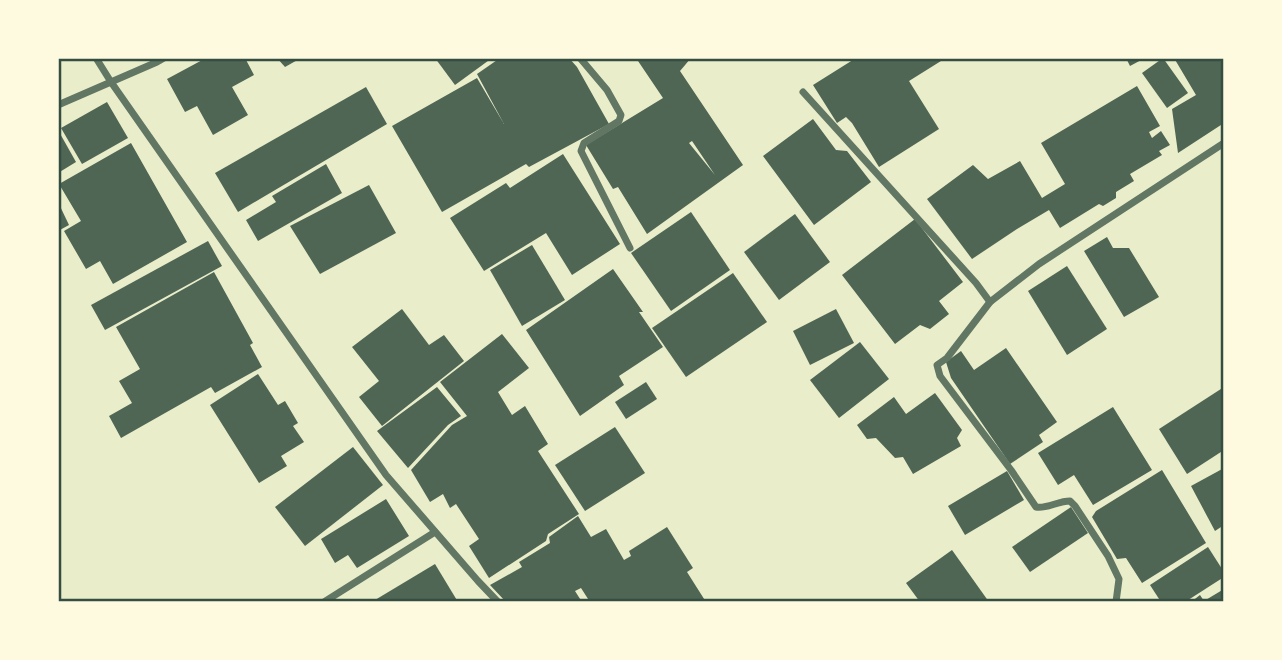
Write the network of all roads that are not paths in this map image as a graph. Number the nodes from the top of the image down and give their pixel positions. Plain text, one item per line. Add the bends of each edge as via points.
1 (96, 58) edge
2 (164, 58) edge
3 (580, 58) edge
4 (111, 82) junction
5 (803, 92) dead end
6 (58, 105) edge
7 (1224, 143) edge
8 (630, 248) dead end
9 (990, 302) junction
10 (435, 532) junction
11 (324, 602) edge
12 (498, 602) edge
13 (1116, 602) edge

1 - 4 street
2 - 4 street
3 - 8 street via 621,115 619,121 584,143 581,151
4 - 6 street
4 - 10 street via 386,475
5 - 9 street
7 - 9 street via 1039,264
9 - 13 street via 936,368 1035,507 1062,501 1075,506 1119,579
10 - 11 street
10 - 12 street

